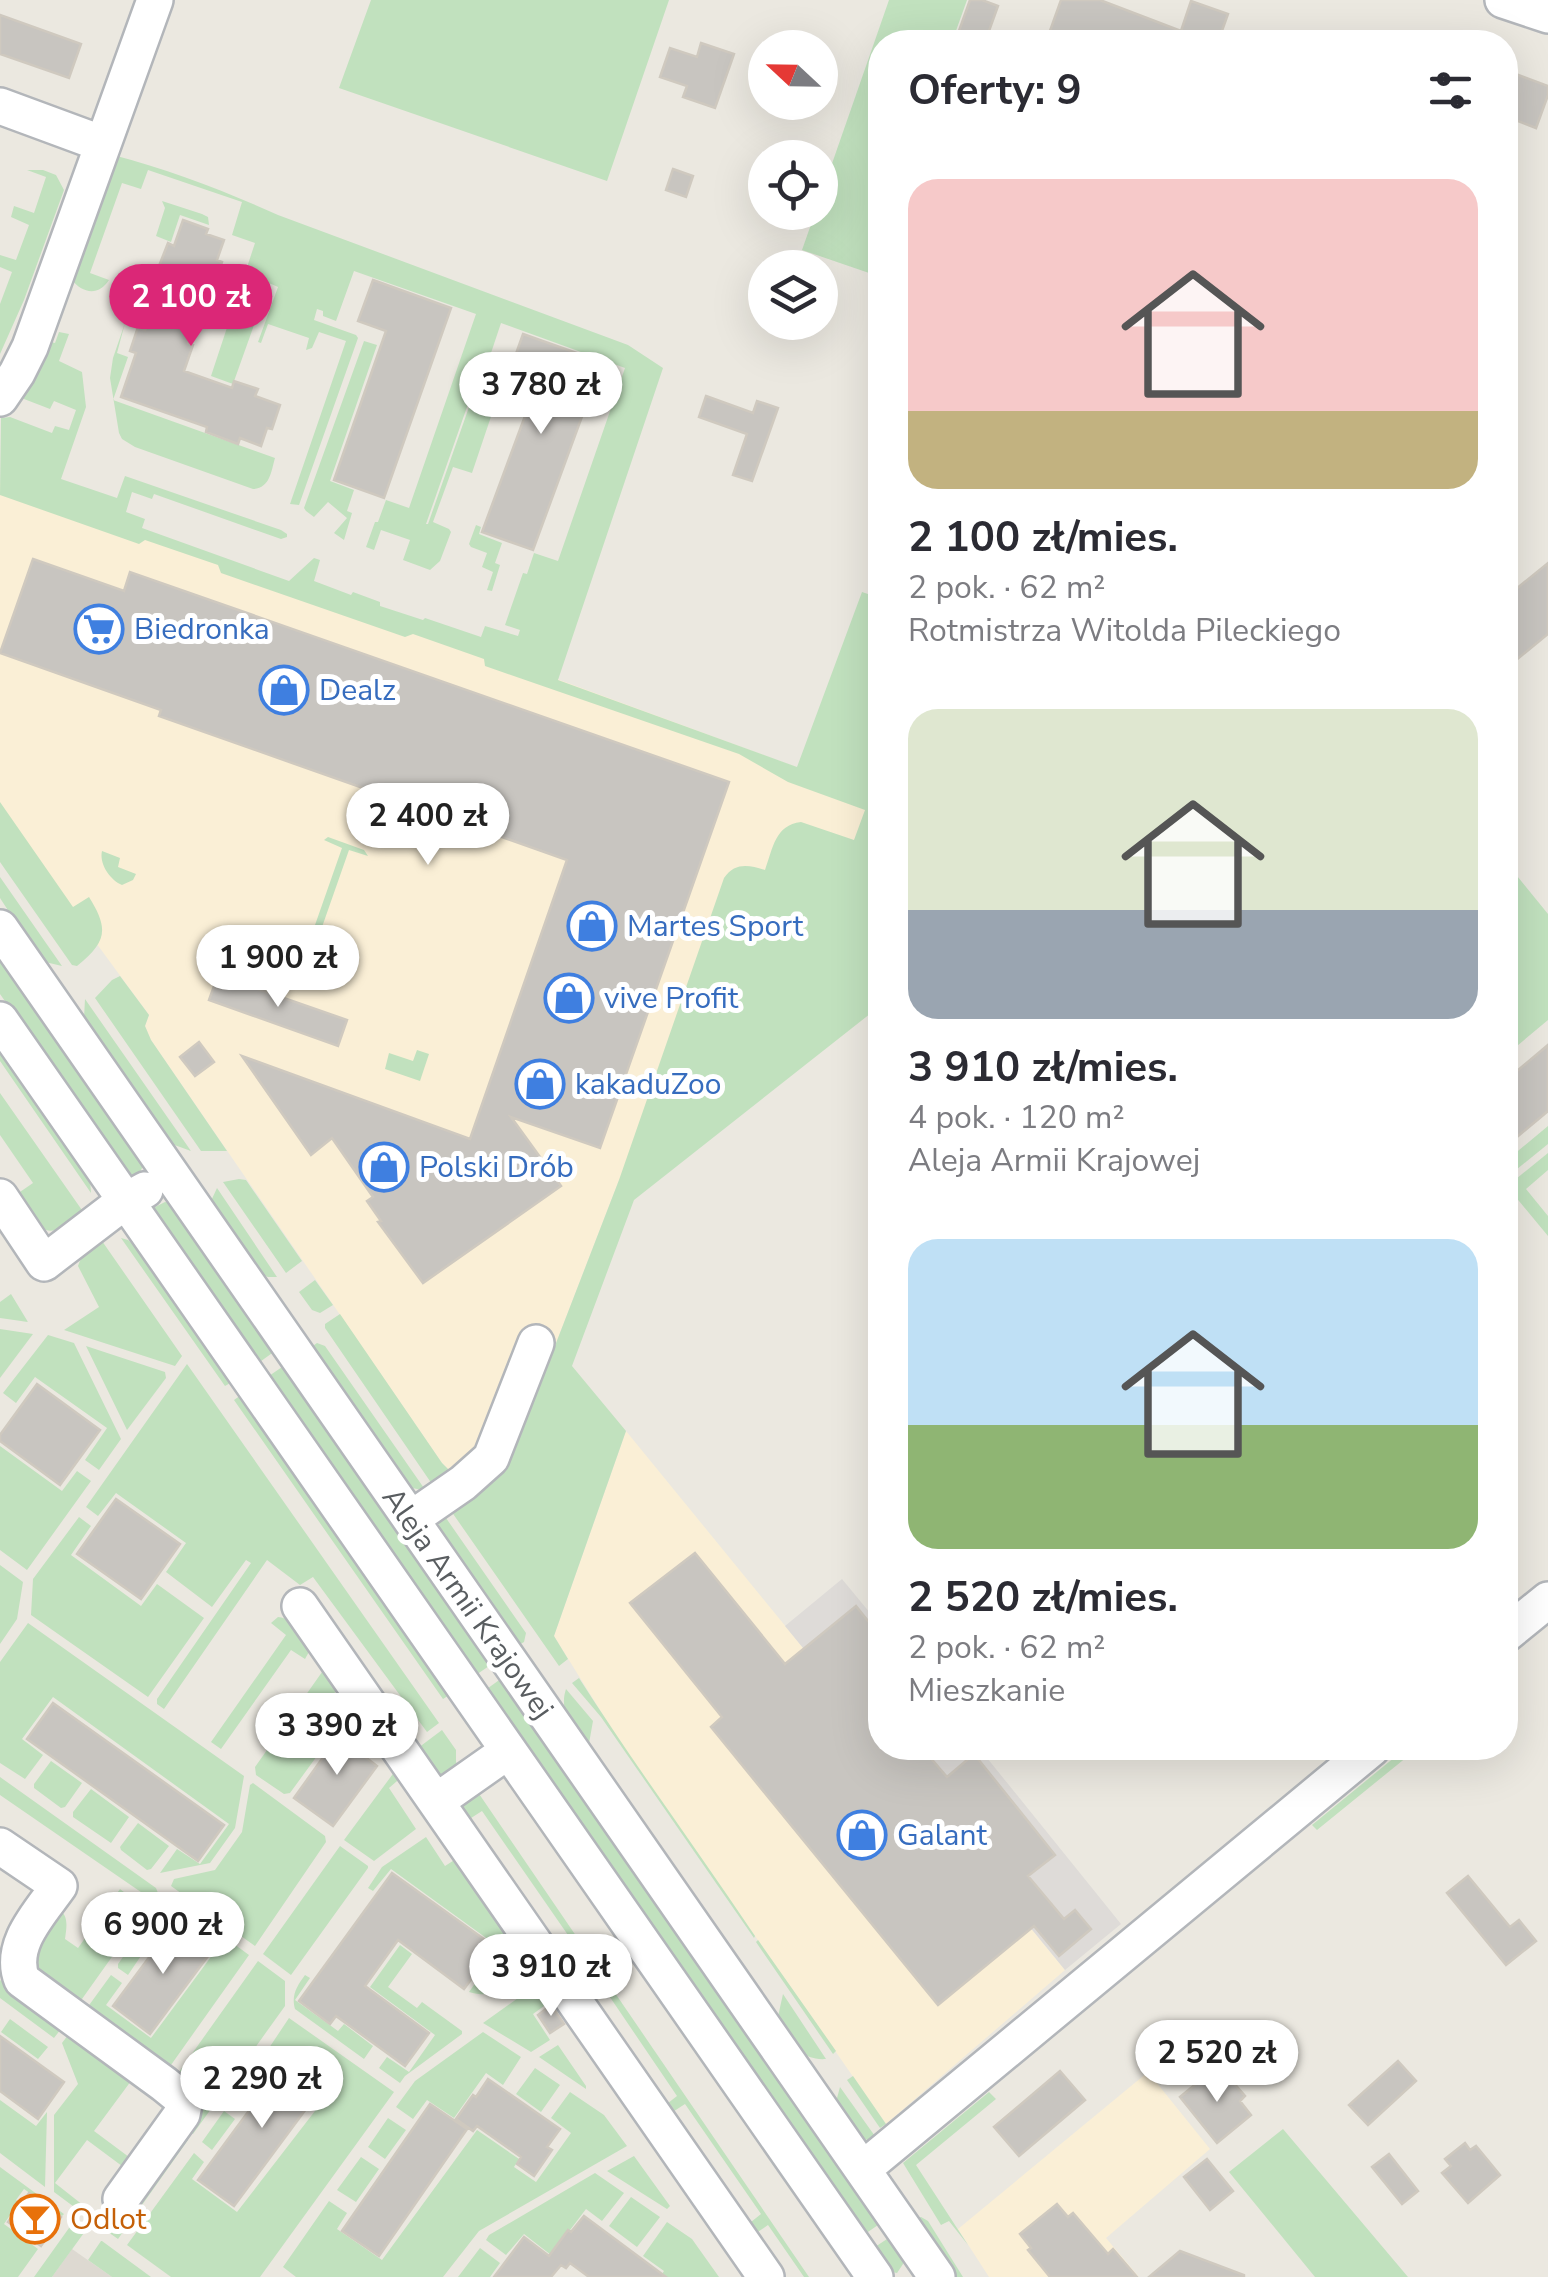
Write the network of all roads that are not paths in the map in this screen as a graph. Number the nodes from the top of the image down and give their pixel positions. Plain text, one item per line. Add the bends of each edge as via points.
1 (154, 0) edge
2 (1503, 0) edge
3 (1548, 16) edge
4 (0, 106) edge
5 (103, 144) junction
6 (0, 398) edge
7 (0, 928) edge
8 (0, 1020) edge
9 (171, 1174) junction
10 (0, 1197) edge
11 (124, 1202) junction
12 (536, 1342) dead end
13 (411, 1519) junction
14 (1548, 1600) edge
15 (300, 1606) dead end
16 (1518, 1624) edge
17 (508, 1751) junction
18 (1358, 1760) edge
19 (437, 1800) junction
20 (0, 1846) edge
21 (863, 2170) junction
22 (121, 2199) dead end
23 (929, 2274) edge
24 (766, 2277) edge
25 (874, 2277) edge

1 - 5 street
2 - 3 street
4 - 5 street
5 - 6 street via 30,346
7 - 9 street, Aleja Armii Krajowej
8 - 11 street, Aleja Armii Krajowej
9 - 11 street
9 - 13 street, Aleja Armii Krajowej
10 - 11 street via 44,1263
11 - 17 street, Aleja Armii Krajowej
12 - 13 street via 490,1458
13 - 21 street, Aleja Armii Krajowej
14 - 16 street
15 - 19 street
17 - 19 street
17 - 25 street, Aleja Armii Krajowej
18 - 21 street
19 - 24 street
20 - 22 street via 59,1886 25,1935 18,1954 22,1980 184,2104
21 - 23 street, Aleja Armii Krajowej

